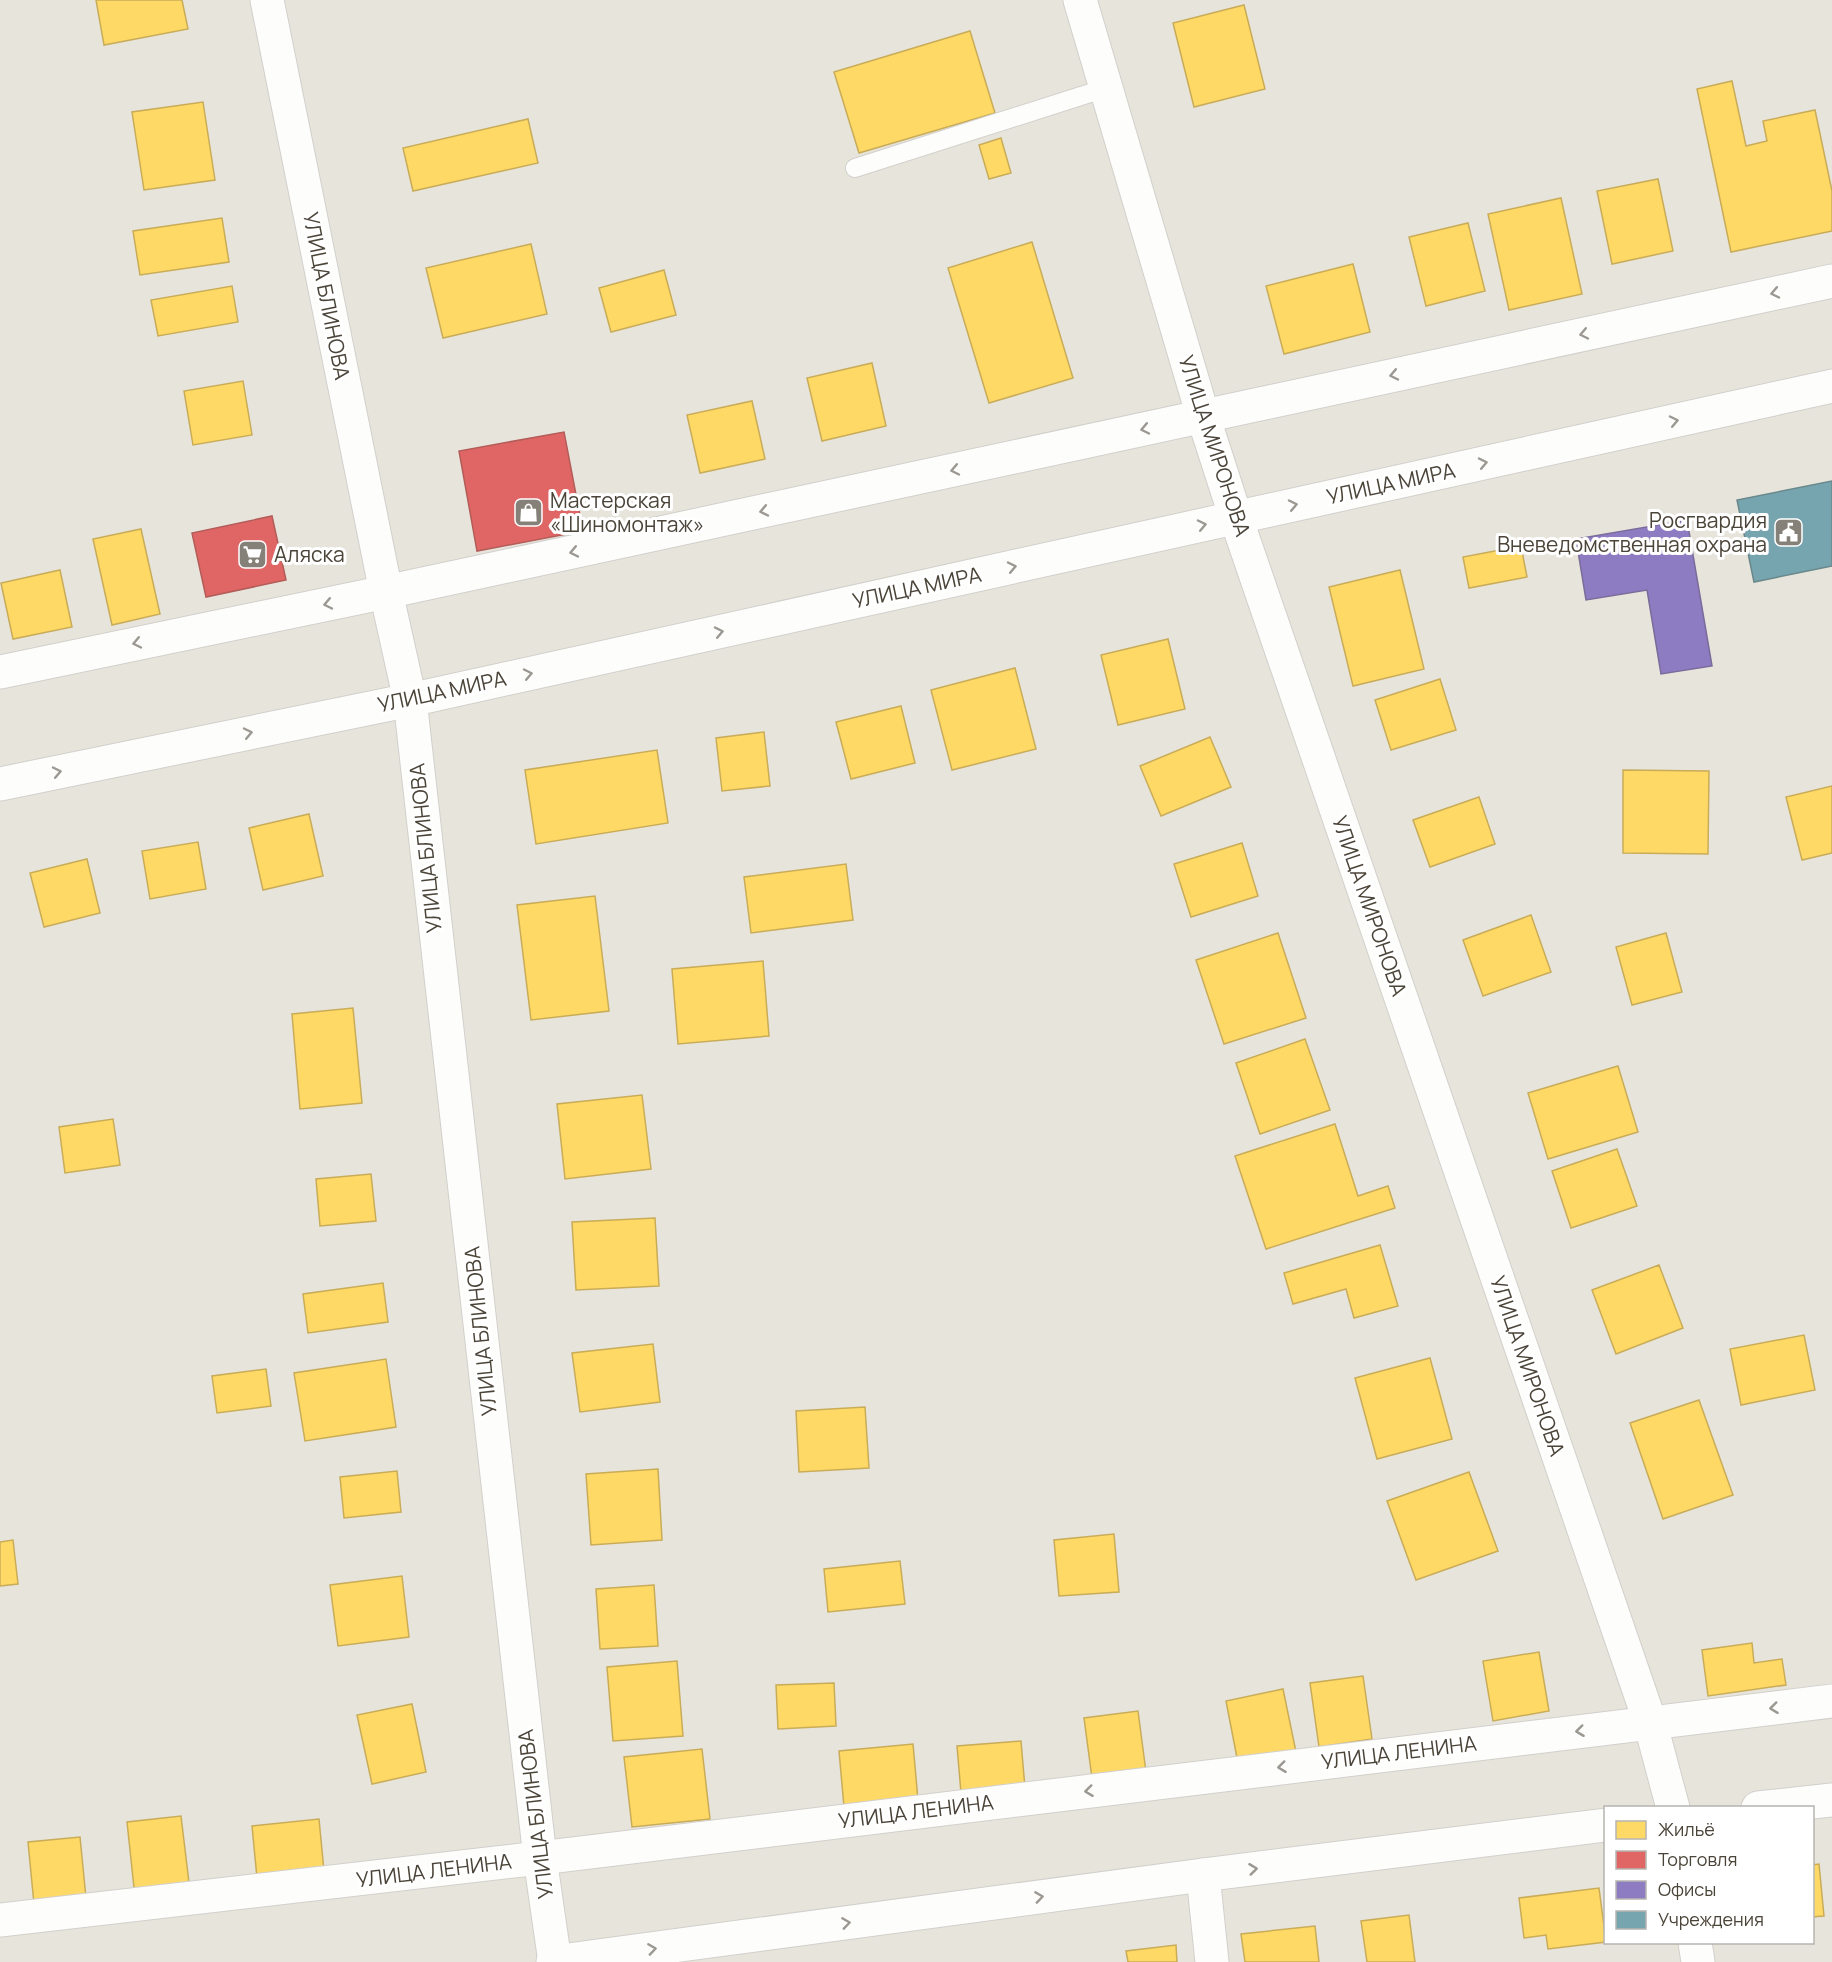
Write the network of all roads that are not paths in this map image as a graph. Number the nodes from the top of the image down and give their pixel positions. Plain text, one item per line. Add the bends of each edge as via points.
1 (267, 0) edge
2 (1080, 0) edge
3 (1106, 88) junction
4 (855, 168) dead end
5 (1832, 281) edge
6 (1832, 386) edge
7 (1203, 416) junction
8 (1236, 518) junction
9 (386, 592) junction
10 (0, 672) edge
11 (410, 700) junction
12 (0, 784) edge
13 (1832, 1701) edge
14 (1650, 1722) junction
15 (1832, 1800) edge
16 (1672, 1806) edge
17 (1776, 1806) edge
18 (1604, 1824) edge
19 (540, 1858) junction
20 (1203, 1875) junction
21 (0, 1920) edge
22 (1695, 1944) edge
23 (554, 1962) edge
24 (1212, 1962) edge
25 (1698, 1962) edge

1 - 9 street, УЛИЦА БЛИНОВА
2 - 3 street, УЛИЦА МИРОНОВА
3 - 4 lane
3 - 7 street, УЛИЦА МИРОНОВА
5 -> 7 street
8 -> 6 street, УЛИЦА МИРА
7 - 8 street, УЛИЦА МИРОНОВА
7 -> 9 street
11 -> 8 street, УЛИЦА МИРА
8 - 14 street, УЛИЦА МИРОНОВА
9 -> 10 street
9 - 11 street, УЛИЦА БЛИНОВА
12 -> 11 street, УЛИЦА МИРА
11 - 19 street, УЛИЦА БЛИНОВА
13 -> 14 street, УЛИЦА ЛЕНИНА
14 - 16 street, УЛИЦА МИРОНОВА
14 -> 19 street, УЛИЦА ЛЕНИНА
15 - 17 street
20 -> 18 street
19 - 21 street, УЛИЦА ЛЕНИНА
19 - 23 street, УЛИЦА БЛИНОВА
23 -> 20 street
20 - 24 street
22 - 25 street

